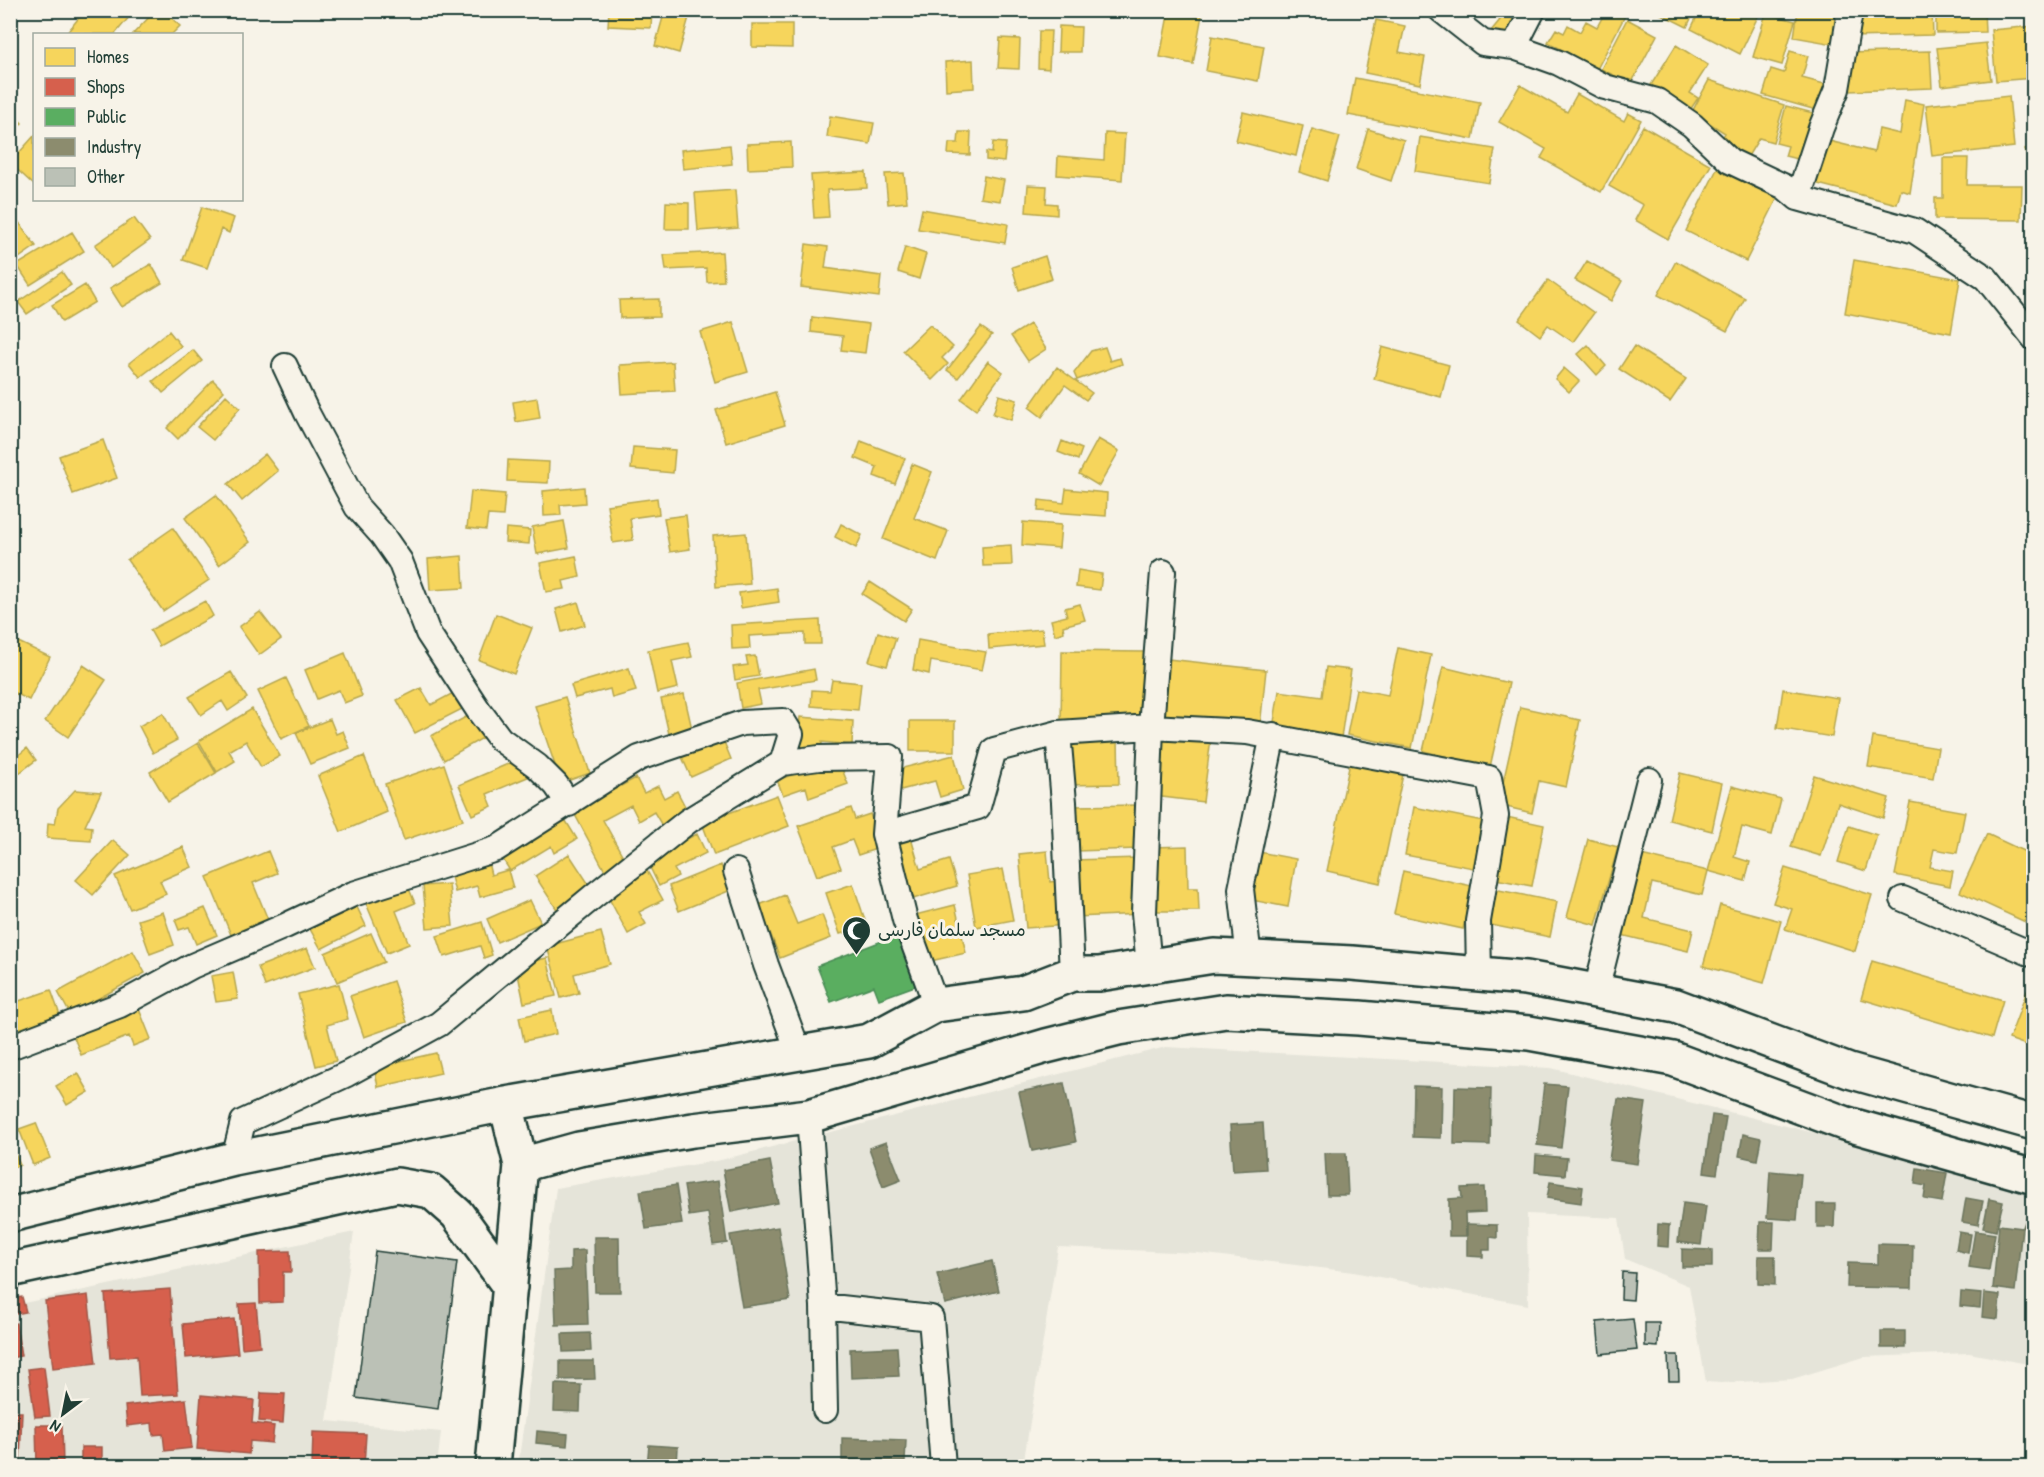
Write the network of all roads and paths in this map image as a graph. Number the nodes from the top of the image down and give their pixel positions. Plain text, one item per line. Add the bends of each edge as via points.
1 (1441, 10) edge
2 (1533, 10) edge
3 (1846, 10) edge
4 (1514, 47) junction
5 (1798, 198) junction
6 (2034, 338) edge
7 (285, 366) dead end
8 (1163, 572) dead end
9 (1151, 727) junction
10 (1058, 733) junction
11 (1273, 735) junction
12 (782, 763) junction
13 (1649, 780) dead end
14 (569, 804) junction
15 (884, 834) junction
16 (736, 871) dead end
17 (1903, 898) dead end
18 (2034, 955) edge
19 (1249, 958) junction
20 (1149, 967) junction
21 (1479, 974) junction
22 (1072, 975) junction
23 (1596, 991) junction
24 (936, 1005) junction
25 (10, 1047) edge
26 (799, 1053) junction
27 (506, 1104) junction
28 (809, 1116) junction
29 (2034, 1123) edge
30 (234, 1159) junction
31 (521, 1165) junction
32 (2034, 1177) edge
33 (10, 1215) edge
34 (10, 1270) edge
35 (510, 1287) junction
36 (823, 1306) junction
37 (825, 1410) dead end
38 (493, 1467) edge
39 (943, 1467) edge

1 - 4 street via 1483,43
2 - 4 street
3 - 5 street via 1849,18 1837,89
4 - 5 street via 1559,63 1605,87 1658,101 1692,125 1730,161 1785,187
5 - 6 street via 1915,231 1986,278
7 - 14 street via 357,507 400,561 428,633 500,739 537,766
8 - 9 street
9 - 10 street
9 - 11 street
9 - 20 street via 1144,913
10 - 15 street via 994,750 978,807
10 - 22 street
11 - 19 street via 1241,889
11 - 21 street via 1489,778 1496,816 1478,921
12 - 14 street via 791,734 783,721 742,723 639,758
12 - 15 street via 890,757
12 - 30 street via 688,821 439,1024 347,1074 243,1122
13 - 23 street
14 - 25 street via 496,849 353,894 192,966 120,1005
15 - 24 street via 905,920
16 - 26 street
17 - 18 street
19 - 20 main road via 1214,956
19 - 21 main road
20 - 22 main road
21 - 23 main road
22 - 24 main road via 1023,993
23 - 29 main road via 1676,1006 1849,1071
24 - 26 main road via 869,1041
26 - 27 main road
27 - 30 main road
27 - 31 main road
28 - 31 main road via 670,1133 579,1149
28 - 32 main road via 1118,1028 1226,1011 1248,1012 1529,1033 1672,1059 1844,1123
28 - 36 street
30 - 33 main road
31 - 35 main road
34 - 35 main road via 398,1185 431,1191 457,1214
35 - 38 main road
36 - 37 street
36 - 39 street via 931,1318

